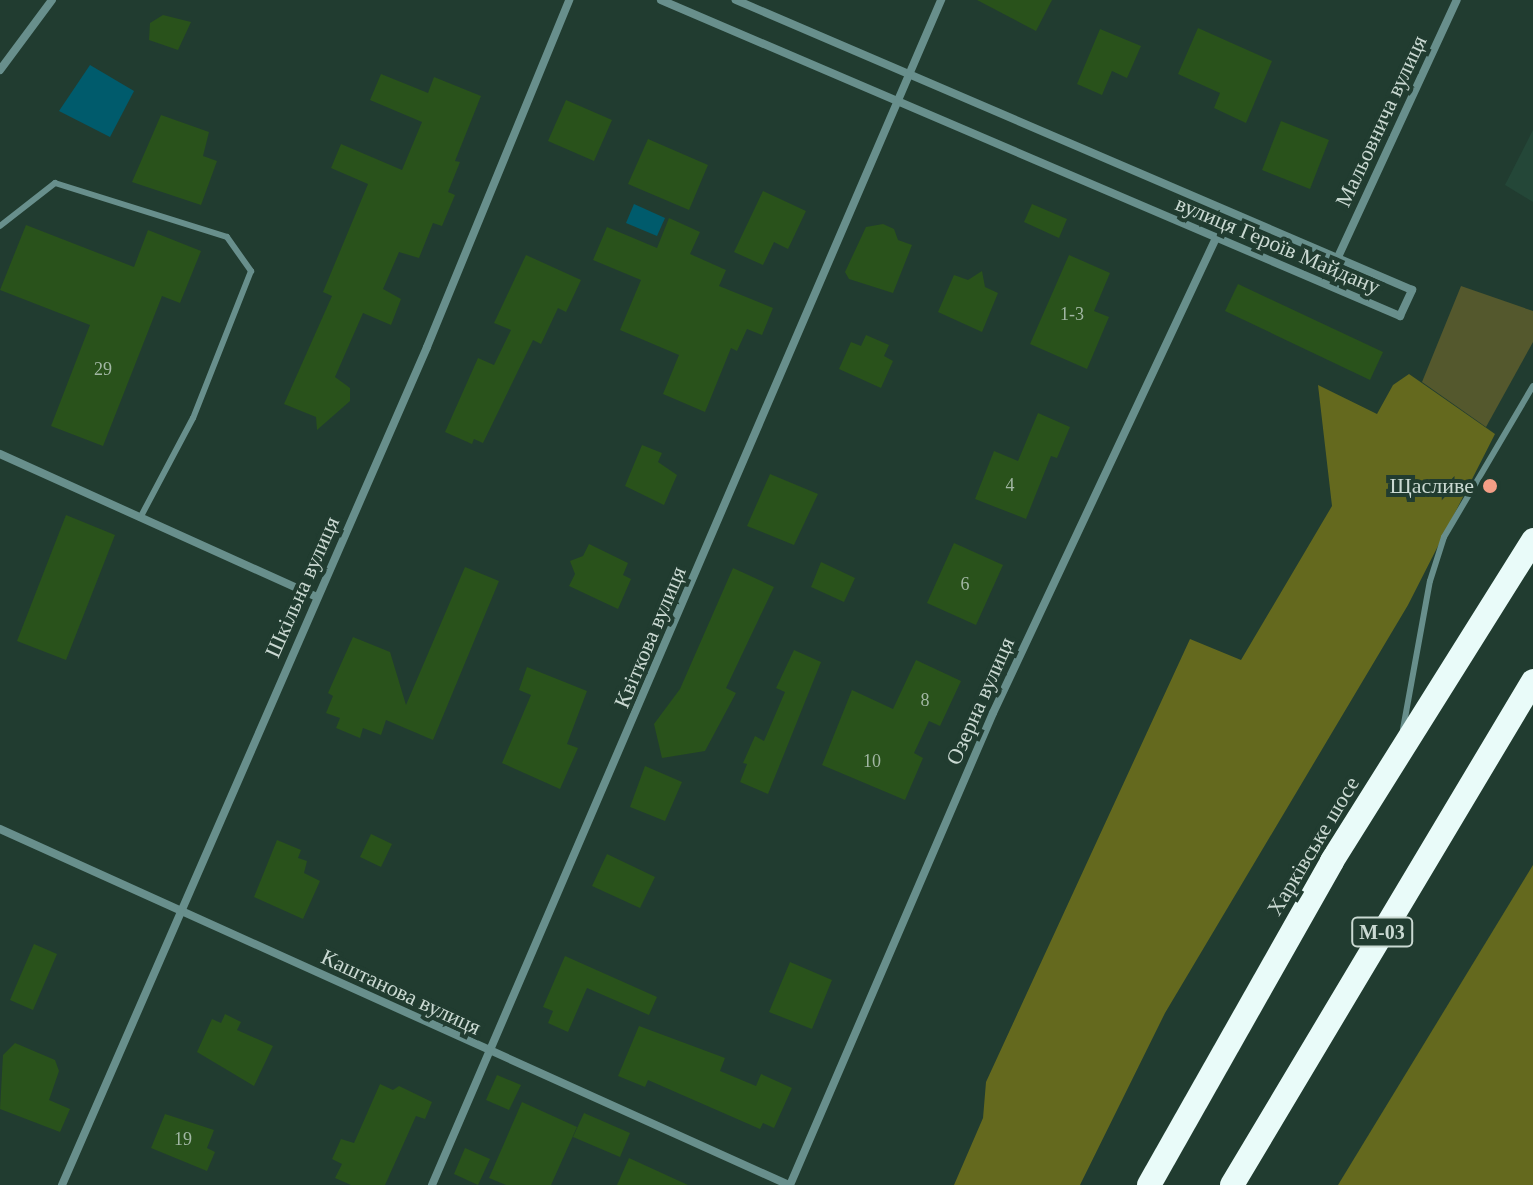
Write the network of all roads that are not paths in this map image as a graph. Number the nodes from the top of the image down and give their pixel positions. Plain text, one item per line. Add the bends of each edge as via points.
1 (52, 0) edge
2 (569, 0) edge
3 (661, 0) edge
4 (736, 0) edge
5 (941, 0) edge
6 (1457, 0) edge
7 (0, 70) edge
8 (909, 75) junction
9 (897, 102) junction
10 (0, 226) edge
11 (1216, 238) junction
12 (1338, 257) junction
13 (1533, 386) edge
14 (0, 454) edge
15 (140, 518) junction
16 (1533, 540) edge
17 (317, 597) junction
18 (1533, 681) edge
19 (1399, 753) junction
20 (0, 829) edge
21 (180, 910) junction
22 (490, 1052) junction
23 (62, 1185) edge
24 (432, 1185) edge
25 (790, 1185) edge
26 (1149, 1185) edge
27 (1232, 1185) edge

1 - 7 street
2 - 17 street, Шкільна вулиця
3 - 9 street, вулиця Героїв Майдану
4 - 8 street, вулиця Героїв Майдану
5 - 8 street, Квіткова вулиця
6 - 12 street, Мальовнича вулиця
8 - 9 street, Квіткова вулиця
8 - 12 street, вулиця Героїв Майдану
9 - 11 street, вулиця Героїв Майдану
9 - 22 street, Квіткова вулиця
10 - 15 lane via 55,183 227,237 251,271 193,418
11 - 12 street, вулиця Героїв Майдану via 1400,316 1412,290
11 - 25 street, Озерна вулиця via 993,713
13 - 19 lane via 1444,537 1430,581
14 - 15 street
15 - 17 street
16 - 19 highway, Харківське шосе
17 - 21 street, Шкільна вулиця
18 - 27 highway, М-03
19 - 26 highway, Харківське шосе
20 - 21 street, Каштанова вулиця
21 - 22 street, Каштанова вулиця
21 - 23 street, Шкільна вулиця
22 - 24 street, Квіткова вулиця
22 - 25 street, Каштанова вулиця

